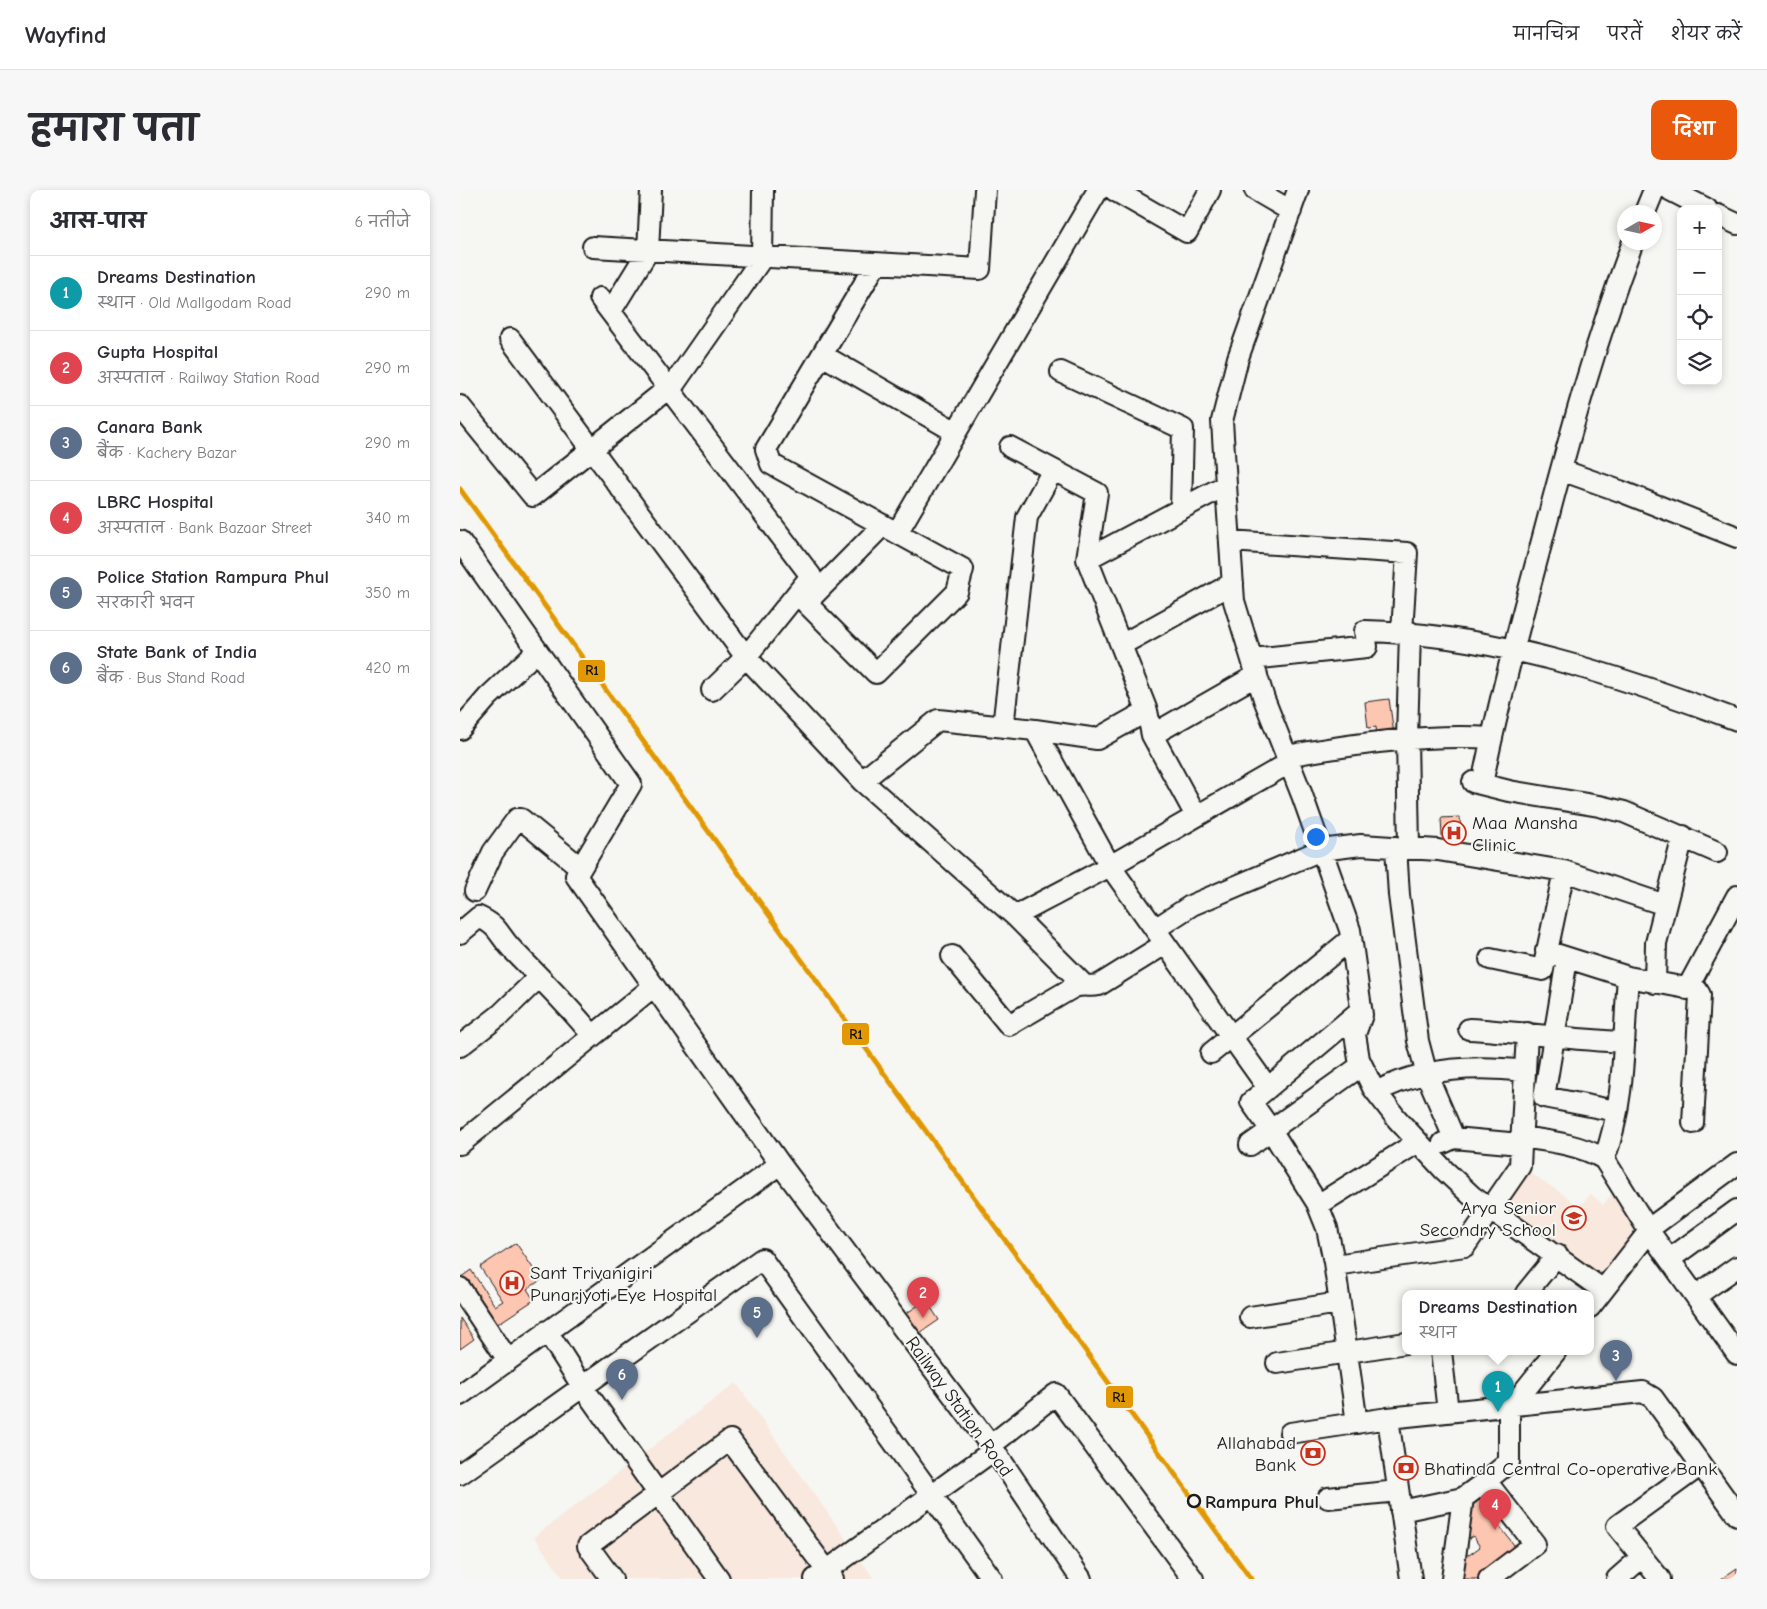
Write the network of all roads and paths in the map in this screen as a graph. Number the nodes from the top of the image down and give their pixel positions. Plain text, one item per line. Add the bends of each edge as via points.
1 (651, 190) edge
2 (763, 190) edge
3 (985, 190) edge
4 (1098, 190) edge
5 (1114, 190) edge
6 (1210, 190) edge
7 (1255, 190) edge
8 (1298, 190) edge
9 (1654, 190) edge
10 (1670, 190) edge
11 (1648, 205) edge
12 (1699, 205) edge
13 (1291, 211) junction
14 (1722, 217) edge
15 (1737, 224) edge
16 (593, 247) dead end
17 (1630, 250) edge
18 (648, 251) junction
19 (762, 258) junction
20 (876, 264) junction
21 (510, 339) dead end
22 (822, 355) junction
23 (1061, 372) dead end
24 (669, 388) junction
25 (460, 406) edge
26 (956, 432) junction
27 (1010, 447) dead end
28 (592, 449) junction
29 (1052, 470) junction
30 (1561, 470) junction
31 (1226, 485) junction
32 (1181, 509) junction
33 (890, 529) junction
34 (1737, 537) edge
35 (1230, 541) junction
36 (464, 556) edge
37 (1087, 559) junction
38 (1233, 583) junction
39 (1406, 632) junction
40 (1121, 645) junction
41 (1513, 649) junction
42 (537, 651) junction
43 (746, 657) junction
44 (1254, 667) junction
45 (712, 690) dead end
46 (1147, 711) junction
47 (1737, 719) edge
48 (1003, 727) junction
49 (460, 728) edge
50 (1034, 730) junction
51 (1152, 735) junction
52 (1407, 738) junction
53 (1492, 738) junction
54 (1288, 760) junction
55 (862, 780) junction
56 (1196, 816) junction
57 (1683, 836) junction
58 (1402, 847) junction
59 (1321, 850) junction
60 (1718, 852) dead end
61 (1110, 866) junction
62 (581, 868) junction
63 (1564, 871) junction
64 (475, 891) dead end
65 (1737, 896) edge
66 (1665, 905) junction
67 (1015, 916) junction
68 (460, 933) edge
69 (1160, 936) junction
70 (1351, 939) junction
71 (952, 956) dead end
72 (1490, 959) dead end
73 (1567, 959) junction
74 (1544, 960) junction
75 (539, 977) junction
76 (1628, 977) junction
77 (1655, 983) junction
78 (1083, 984) junction
79 (654, 986) junction
80 (1693, 992) junction
81 (1362, 1010) junction
82 (1469, 1029) dead end
83 (1527, 1033) junction
84 (592, 1035) junction
85 (1231, 1037) junction
86 (1554, 1038) junction
87 (1624, 1042) junction
88 (460, 1046) edge
89 (1211, 1053) dead end
90 (1362, 1065) junction
91 (1525, 1071) junction
92 (1427, 1075) junction
93 (1268, 1088) junction
94 (1376, 1092) junction
95 (1616, 1111) junction
96 (1693, 1123) dead end
97 (1272, 1130) junction
98 (1454, 1138) junction
99 (1520, 1140) junction
100 (460, 1144) edge
101 (1250, 1145) dead end
102 (1424, 1148) junction
103 (1604, 1159) junction
104 (780, 1164) junction
105 (1737, 1164) edge
106 (1318, 1205) junction
107 (1491, 1209) junction
108 (1737, 1210) edge
109 (1649, 1231) junction
110 (1557, 1256) junction
111 (1670, 1259) junction
112 (1335, 1266) junction
113 (1737, 1267) edge
114 (460, 1288) edge
115 (1529, 1290) edge
116 (1604, 1290) junction
117 (1697, 1295) junction
118 (1594, 1302) edge
119 (1339, 1303) junction
120 (1250, 1317) dead end
121 (547, 1331) junction
122 (1402, 1344) edge
123 (1346, 1352) junction
124 (1737, 1354) edge
125 (1441, 1355) edge
126 (1553, 1355) edge
127 (508, 1360) junction
128 (1277, 1364) dead end
129 (582, 1386) junction
130 (460, 1395) edge
131 (1513, 1405) junction
132 (1448, 1412) junction
133 (1388, 1418) junction
134 (1357, 1423) junction
135 (1290, 1433) dead end
136 (995, 1448) junction
137 (1701, 1465) junction
138 (460, 1474) edge
139 (1486, 1480) junction
140 (1398, 1490) junction
141 (658, 1493) junction
142 (933, 1494) junction
143 (1328, 1498) dead end
144 (1463, 1498) junction
145 (1401, 1511) junction
146 (1737, 1515) edge
147 (1642, 1557) junction
148 (825, 1576) edge
149 (612, 1579) edge
150 (719, 1579) edge
151 (992, 1579) edge
152 (1081, 1579) edge
153 (1093, 1579) edge
154 (1193, 1579) edge
155 (1411, 1579) edge
156 (1452, 1579) edge
157 (1488, 1579) edge
158 (1617, 1579) edge
159 (1660, 1579) edge

1 - 18 street
2 - 19 street
3 - 20 street via 980,269
4 - 26 street
5 - 6 street via 1187,232
7 - 13 street
8 - 13 street
9 - 11 street
10 - 12 street
13 - 31 street via 1238,358 1222,421
14 - 15 street
16 - 18 street
17 - 30 street via 1606,312
18 - 19 street
18 - 24 street via 606,304
19 - 20 street
19 - 24 street
20 - 22 street
21 - 28 street
22 - 26 street
22 - 33 street via 766,449 771,464
23 - 32 street via 1183,429
24 - 28 street
24 - 43 street via 810,576
25 - 28 street via 533,496
26 - 33 street
27 - 29 street
28 - 43 street
29 - 37 street via 1097,494
29 - 48 street via 1027,517
30 - 34 street
30 - 41 street
31 - 32 street
31 - 35 street
32 - 37 street
33 - 33 street via 963,569 957,592 876,673 806,603
35 - 38 street
35 - 39 street via 1407,553
36 - 42 street
37 - 40 street
38 - 40 street
38 - 44 street via 1234,601
39 - 41 street
39 - 44 street via 1365,632 1366,647
39 - 52 street
40 - 46 street
41 - 47 street via 1587,667
41 - 53 street
42 - 49 street
42 - 62 street via 631,784
43 - 45 street
43 - 55 street
44 - 51 street
44 - 54 street
46 - 50 street via 1098,738
46 - 51 street
48 - 50 street
48 - 55 street via 938,720
50 - 61 street
51 - 56 street
52 - 53 street
52 - 54 street
52 - 58 street
53 - 57 street via 1477,783 1624,812
54 - 56 street
54 - 59 street
55 - 67 street
56 - 61 street
57 - 60 street
57 - 66 street
58 - 59 street via 1361,845
58 - 63 street
58 - 92 street via 1399,895 1418,1041
59 - 69 street via 1192,905
59 - 70 street
61 - 67 street
61 - 69 street
62 - 64 street via 521,819 516,819 493,852
62 - 79 street, Railway Station Road via 576,876
63 - 66 street
63 - 74 street
65 - 80 street
66 - 77 street via 1656,943
67 - 78 street
68 - 75 street via 479,917 493,924 506,943
69 - 78 street via 1099,985 1090,987
69 - 85 street
70 - 81 street
70 - 85 street
71 - 78 street via 1009,1026
72 - 74 street
73 - 74 street
73 - 76 street
73 - 86 street
75 - 84 street
75 - 88 street via 500,1015
76 - 77 street
76 - 87 street
77 - 80 street
79 - 84 street
79 - 104 street, Railway Station Road
80 - 96 street
81 - 90 street via 1355,1034
81 - 93 street
82 - 83 street
83 - 86 street
83 - 91 street
84 - 100 street
85 - 89 street
85 - 93 street
86 - 87 street
86 - 95 street via 1544,1097
87 - 95 street
90 - 94 street
90 - 97 street
91 - 92 street via 1468,1068
91 - 99 street
92 - 94 street
92 - 98 street
93 - 97 street via 1251,1102
94 - 102 street
95 - 103 street
97 - 101 street
97 - 106 street
98 - 99 street
98 - 102 street
99 - 103 street via 1552,1141
99 - 107 street via 1520,1166
102 - 106 street
102 - 107 street via 1473,1198
103 - 109 street
104 - 121 street
104 - 136 street, Railway Station Road
105 - 109 street
106 - 112 street
107 - 110 street
107 - 112 street via 1465,1246
108 - 111 street
109 - 111 street
109 - 116 street
110 - 115 street
110 - 116 street
111 - 117 street
112 - 119 street
113 - 117 street
114 - 127 street
116 - 118 street
117 - 124 street
119 - 120 street
119 - 123 street
121 - 127 street
121 - 129 street
122 - 123 street
123 - 128 street
123 - 134 street
125 - 132 street
126 - 131 street
127 - 130 street
129 - 138 street
129 - 141 street
129 - 142 street via 762,1259
131 - 132 street
131 - 137 street via 1643,1392 1653,1398
131 - 139 street via 1509,1462
132 - 133 street
133 - 134 street
133 - 140 street
134 - 135 street
136 - 142 street
136 - 152 street, Railway Station Road
136 - 153 street
136 - 154 street via 1056,1394
137 - 146 street
137 - 147 street via 1617,1526
139 - 144 street
139 - 157 street via 1535,1544
140 - 143 street
140 - 145 street
141 - 148 street via 730,1440
141 - 149 street via 588,1546
141 - 150 street
142 - 148 street
142 - 151 street
144 - 145 street
144 - 156 street
145 - 155 street
147 - 158 street
147 - 159 street

